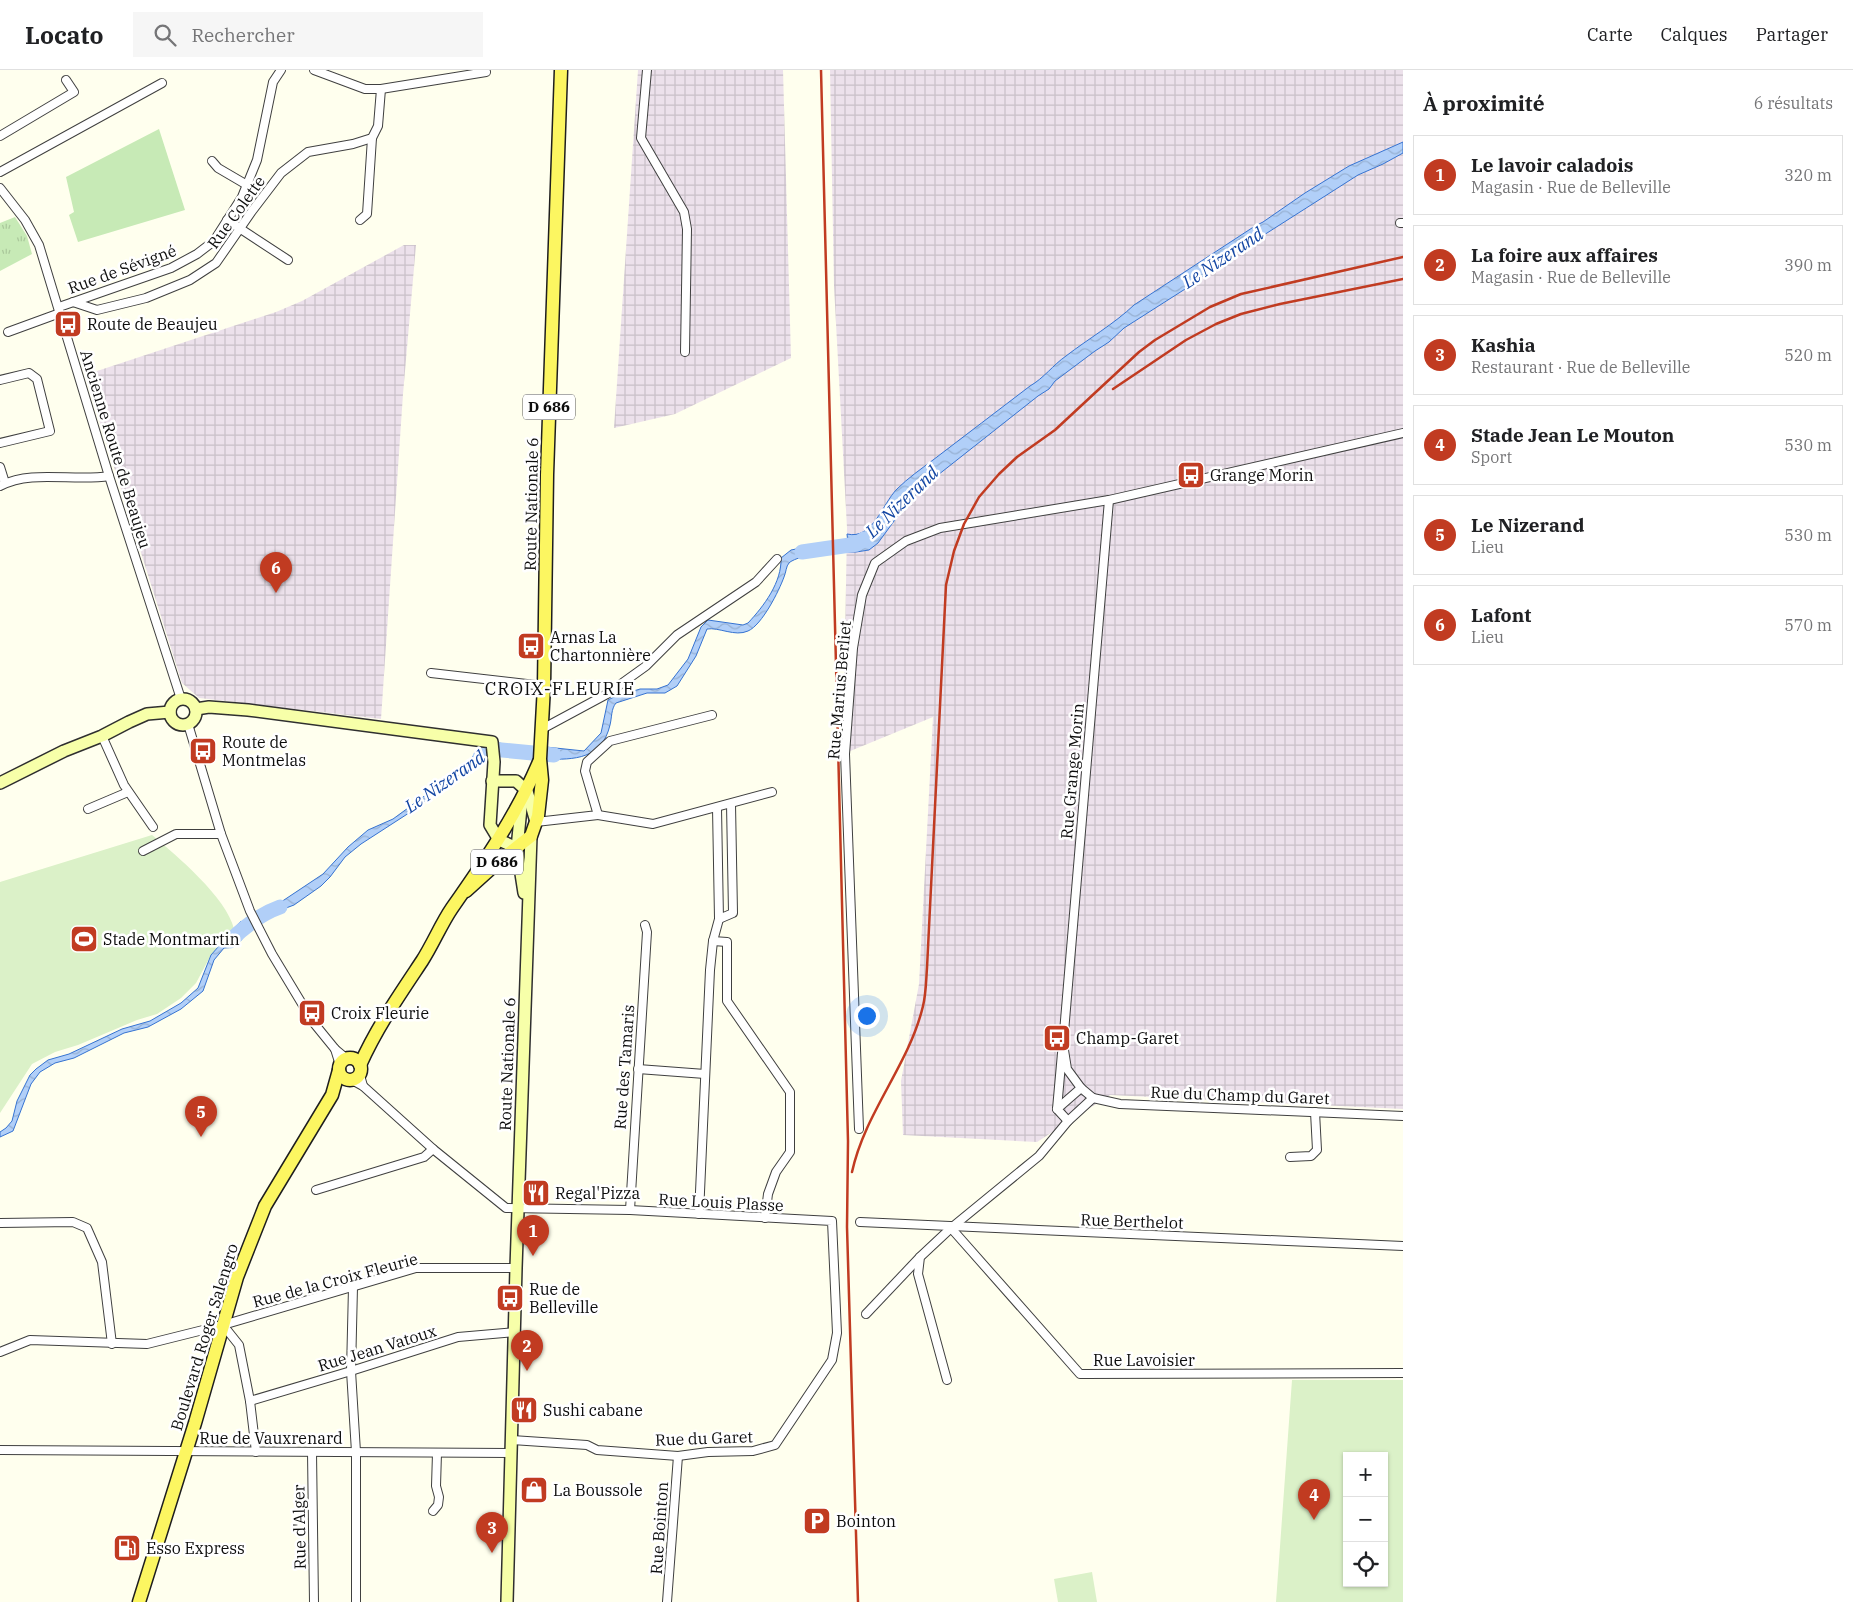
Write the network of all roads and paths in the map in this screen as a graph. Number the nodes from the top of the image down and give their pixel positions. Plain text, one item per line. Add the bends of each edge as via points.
1 (280, 70) edge
2 (314, 70) edge
3 (561, 70) edge
4 (647, 70) edge
5 (486, 72) dead end
6 (66, 80) dead end
7 (162, 83) dead end
8 (380, 89) junction
9 (0, 136) edge
10 (372, 138) junction
11 (212, 161) dead end
12 (0, 172) edge
13 (247, 185) junction
14 (0, 188) edge
15 (227, 220) junction
16 (360, 220) dead end
17 (240, 229) junction
18 (288, 260) dead end
19 (73, 302) junction
20 (60, 310) junction
21 (8, 332) dead end
22 (685, 352) dead end
23 (0, 380) edge
24 (1403, 433) edge
25 (0, 443) edge
26 (0, 466) edge
27 (108, 476) junction
28 (3, 485) edge
29 (1108, 500) junction
30 (777, 559) dead end
31 (431, 673) dead end
32 (544, 686) junction
33 (180, 699) junction
34 (196, 709) junction
35 (170, 712) junction
36 (712, 715) dead end
37 (188, 724) junction
38 (542, 729) junction
39 (102, 736) junction
40 (540, 760) junction
41 (492, 781) junction
42 (0, 782) edge
43 (128, 792) junction
44 (772, 792) dead end
45 (525, 794) junction
46 (731, 804) junction
47 (717, 808) junction
48 (88, 809) dead end
49 (598, 815) junction
50 (536, 822) junction
51 (153, 828) dead end
52 (221, 834) junction
53 (531, 836) junction
54 (498, 840) junction
55 (517, 848) junction
56 (143, 851) dead end
57 (466, 890) junction
58 (718, 919) junction
59 (528, 921) junction
60 (645, 924) dead end
61 (713, 941) junction
62 (1063, 1044) junction
63 (638, 1069) junction
64 (352, 1071) junction
65 (705, 1074) junction
66 (1081, 1088) junction
67 (1093, 1098) junction
68 (1057, 1109) junction
69 (1315, 1112) junction
70 (1403, 1116) edge
71 (1068, 1121) junction
72 (858, 1129) dead end
73 (433, 1149) junction
74 (1290, 1157) dead end
75 (316, 1190) dead end
76 (518, 1208) junction
77 (630, 1210) junction
78 (699, 1214) junction
79 (765, 1218) junction
80 (832, 1221) joint
81 (860, 1222) dead end
82 (0, 1223) edge
83 (951, 1228) junction
84 (1403, 1246) edge
85 (920, 1257) junction
86 (516, 1268) junction
87 (353, 1287) junction
88 (866, 1314) dead end
89 (223, 1325) junction
90 (515, 1332) junction
91 (112, 1344) junction
92 (0, 1352) edge
93 (351, 1371) junction
94 (1403, 1373) edge
95 (947, 1380) dead end
96 (250, 1401) junction
97 (512, 1440) junction
98 (0, 1450) edge
99 (185, 1452) junction
100 (256, 1452) junction
101 (312, 1452) junction
102 (356, 1452) junction
103 (437, 1452) junction
104 (512, 1453) junction
105 (678, 1456) junction
106 (433, 1511) dead end
107 (139, 1602) edge
108 (314, 1602) edge
109 (356, 1602) edge
110 (507, 1602) edge
111 (667, 1602) edge

1 - 13 street, Rue de Sévigné via 273,82 258,160
2 - 8 street via 365,89
3 - 32 main road, Route Nationale 6 / D 686 via 547,474
4 - 22 street via 641,138 684,212 687,229
5 - 8 street
6 - 9 street via 74,92
7 - 12 street
8 - 10 street via 378,126
10 - 16 street via 367,214
10 - 17 street, Rue Colette via 308,152 281,174
11 - 13 street
13 - 15 street, Rue de Sévigné
14 - 20 street, Ancienne Route de Beaujeu via 25,220 39,245
15 - 17 street
15 - 19 street, Rue de Sévigné via 214,241 171,268
17 - 18 street
17 - 19 street, Rue Colette via 216,264 190,280 146,298 97,310
19 - 20 street, Rue de Sévigné
20 - 21 street, Rue de Sévigné
20 - 27 street, Ancienne Route de Beaujeu
23 - 25 street via 29,373 37,379 50,431
24 - 29 street, Rue Marius Berliet
26 - 28 street
27 - 28 street via 11,480
27 - 33 street, Ancienne Route de Beaujeu
29 - 62 street, Rue Grange Morin
29 - 72 street, Rue Marius Berliet via 940,528 906,541 875,563 862,595 852,648 845,754
30 - 38 street via 756,582 677,635 646,666 607,694
31 - 32 street
32 - 38 main road, Route Nationale 6 / D 686
33 - 34 main road via 191,701
33 - 35 main road
34 - 37 main road via 195,718
34 - 41 main road via 248,710 492,742
35 - 37 main road via 175,723
35 - 39 main road via 147,714
36 - 49 street via 610,741 586,762 585,771
37 - 52 street
38 - 40 main road, Route Nationale 6 / D 686
39 - 42 main road
39 - 43 street
40 - 45 main road, Route Nationale 6 / D 686
40 - 50 main road, Route Nationale 6 / D 686 via 542,780
41 - 45 main road via 516,781
41 - 54 main road via 490,825
43 - 48 street
43 - 51 street
44 - 46 street
45 - 50 main road
45 - 54 main road, Boulevard Roger Salengro
45 - 55 main road, Route Nationale 6 / D 686
46 - 47 street
46 - 58 street via 733,913
47 - 49 street via 653,824
47 - 58 street
49 - 50 street
50 - 53 main road, Route Nationale 6 / D 686
52 - 56 street via 176,834
52 - 64 street via 259,930 313,1022
53 - 55 main road, Boulevard Roger Salengro / D 686
53 - 59 main road, Route Nationale 6 / D 686
54 - 55 main road
54 - 57 main road, Boulevard Roger Salengro
55 - 57 main road, Boulevard Roger Salengro / D 686
55 - 59 main road, Route Nationale 6 / D 686
57 - 64 main road, Boulevard Roger Salengro
58 - 61 street
59 - 76 main road, Route Nationale 6 / D 686
60 - 63 street, Rue des Tamaris
61 - 65 street
61 - 79 street via 727,942 727,1001 790,1092 790,1152 776,1172 768,1194
62 - 66 street, Rue Grange Morin via 1067,1069
62 - 68 street, Rue Grange Morin
63 - 65 street
63 - 77 street, Rue des Tamaris
64 - 73 street, Rue Louis Plasse
64 - 89 main road, Boulevard Roger Salengro via 332,1094 265,1206 237,1277
65 - 78 street
66 - 67 street, Rue du Champ du Garet
66 - 68 street
67 - 69 street, Rue du Champ du Garet via 1120,1104
67 - 71 street
68 - 71 street
69 - 70 street, Rue du Champ du Garet
69 - 74 street via 1317,1150 1310,1156
71 - 83 street via 1039,1156
73 - 75 street via 424,1157
73 - 76 street, Rue Louis Plasse via 506,1208
76 - 77 street, Rue Louis Plasse
76 - 86 main road, D 686
77 - 78 street, Rue Louis Plasse
78 - 79 street, Rue Louis Plasse
79 - 80 street, Rue Louis Plasse
80 - 105 street, Rue du Garet via 837,1333 832,1360 775,1446 753,1451
81 - 83 street, Rue Berthelot
82 - 91 street via 74,1222 87,1228 102,1262
83 - 84 street, Rue Berthelot
83 - 85 street
83 - 94 street, Rue Lavoisier via 1080,1374
85 - 88 street
85 - 95 street via 918,1274
86 - 87 street, Rue de la Croix Fleurie via 416,1268
86 - 90 main road, D 686
87 - 89 street, Rue de la Croix Fleurie
87 - 93 street
89 - 91 street, Rue de la Croix Fleurie via 148,1344
89 - 96 street via 239,1345
89 - 99 main road, Boulevard Roger Salengro
90 - 93 street, Rue Jean Vatoux via 458,1337
90 - 97 main road, D 686
91 - 92 street, Rue de la Croix Fleurie via 30,1340
93 - 96 street, Rue Jean Vatoux
93 - 102 street
96 - 100 street
97 - 104 main road, D 686
97 - 105 street, Rue du Garet
98 - 99 street, Rue de Vauxrenard
99 - 100 street, Rue de Vauxrenard
99 - 107 main road, Boulevard Roger Salengro
100 - 101 street, Rue de Vauxrenard
101 - 102 street, Rue de Vauxrenard
101 - 108 street, Rue d'Alger
102 - 103 street, Rue de Vauxrenard
102 - 109 street
103 - 104 street, Rue de Vauxrenard
103 - 106 street via 436,1486 440,1497
104 - 110 main road, D 686
105 - 111 street, Rue Bointon

